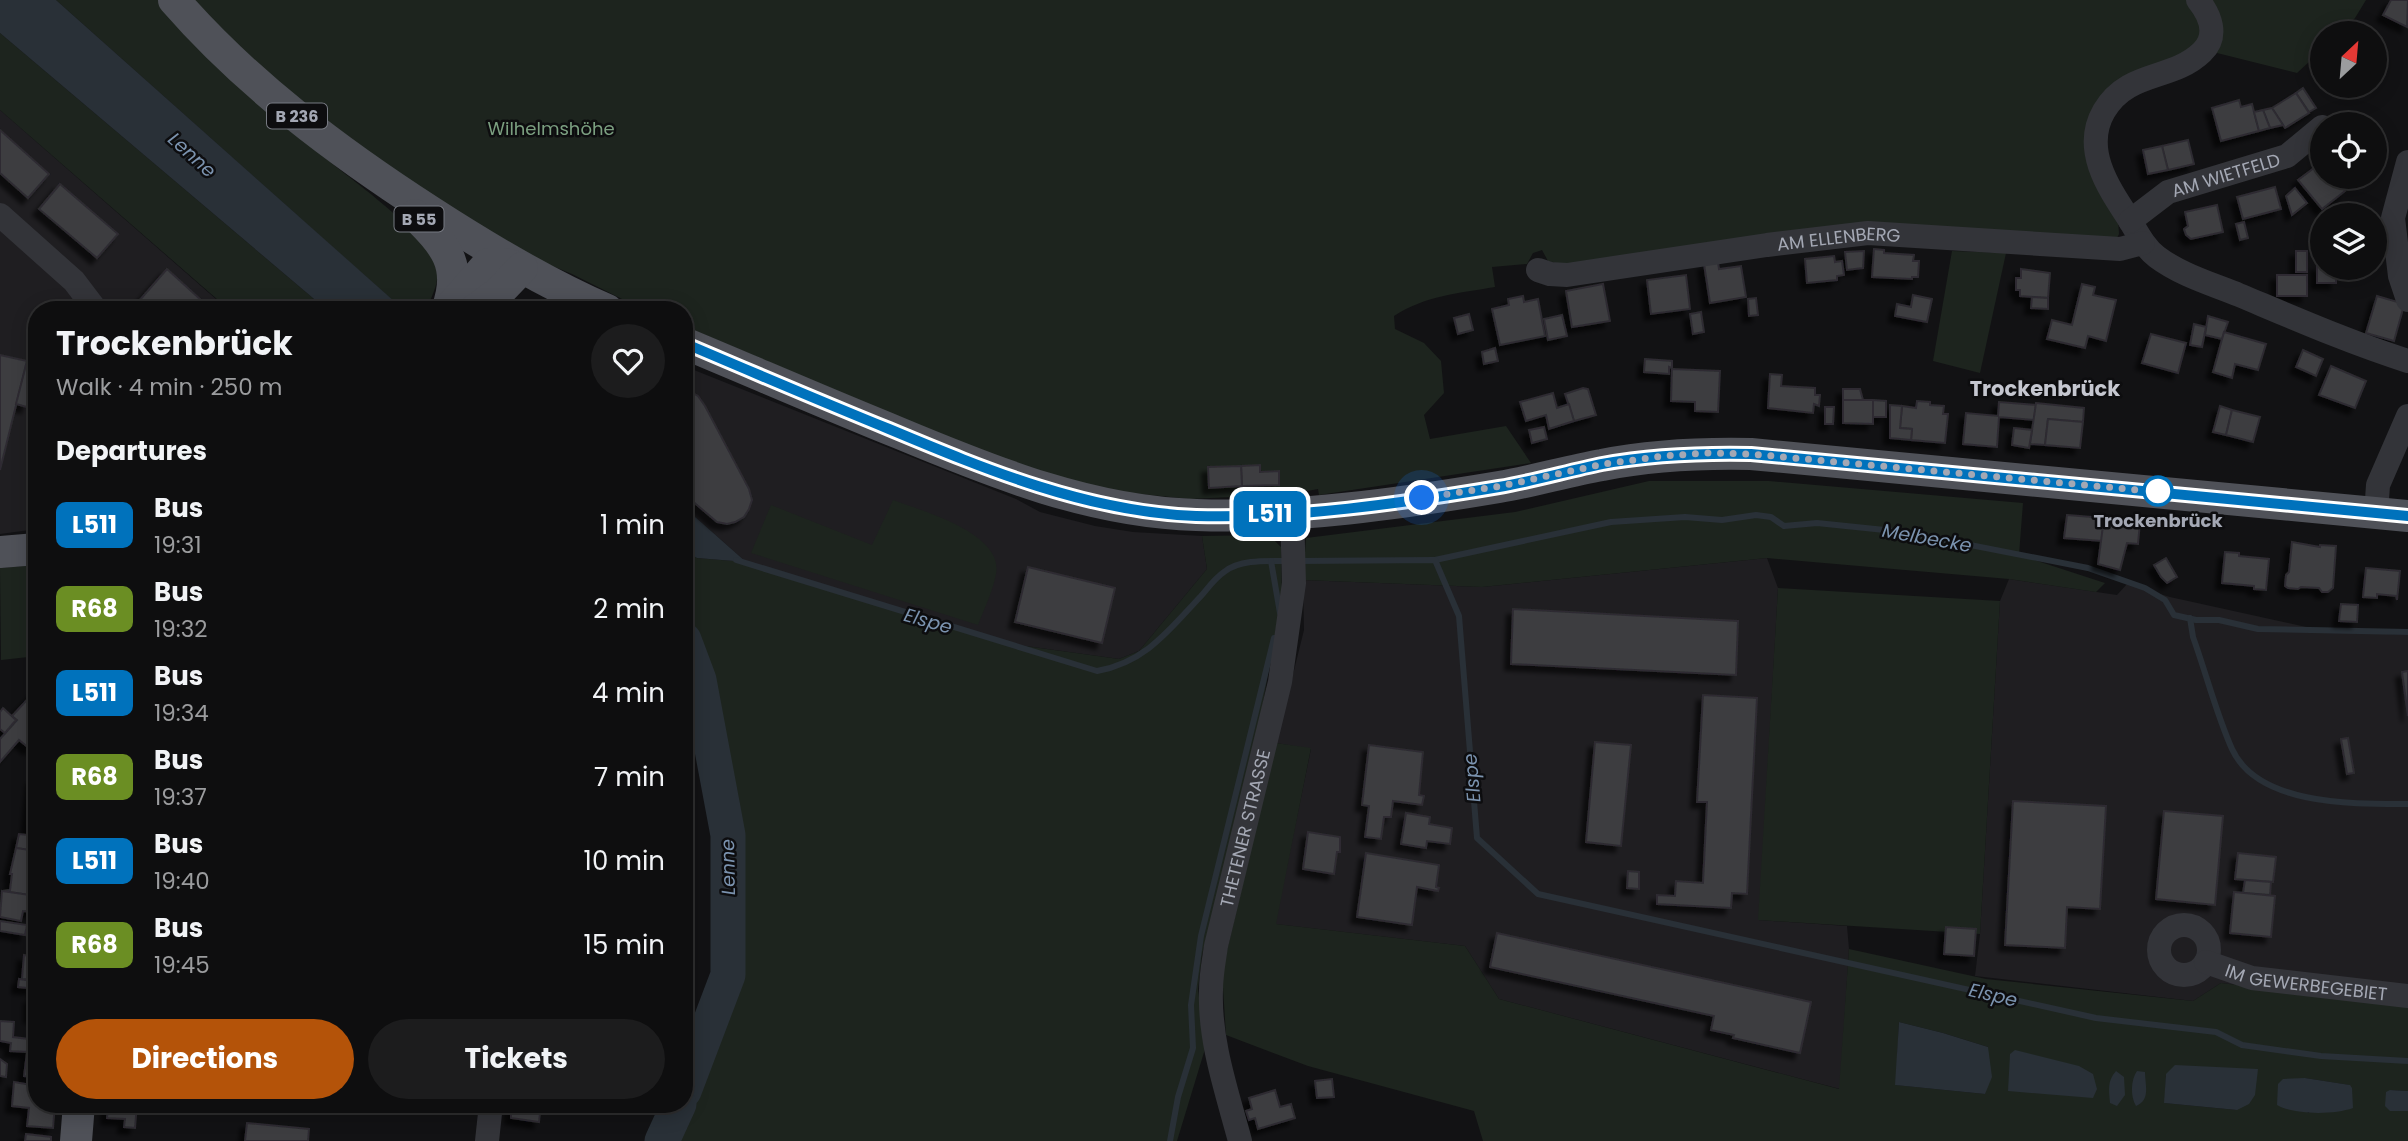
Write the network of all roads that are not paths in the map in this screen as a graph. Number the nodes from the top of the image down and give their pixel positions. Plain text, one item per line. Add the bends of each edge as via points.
1 (174, 0) edge
2 (2198, 0) edge
3 (2310, 138) edge
4 (2408, 162) edge
5 (380, 178) junction
6 (0, 215) edge
7 (2130, 221) junction
8 (2143, 243) junction
9 (522, 268) junction
10 (1538, 271) dead end
11 (472, 289) edge
12 (2408, 300) edge
13 (89, 301) edge
14 (451, 301) edge
15 (587, 301) edge
16 (693, 347) edge
17 (2408, 361) edge
18 (2408, 416) edge
19 (2376, 514) junction
20 (2408, 516) edge
21 (1292, 526) junction
22 (28, 549) edge
23 (0, 552) edge
24 (2206, 962) dead end
25 (2408, 996) edge
26 (78, 1113) edge
27 (490, 1113) edge
28 (76, 1141) edge
29 (487, 1141) edge
30 (1240, 1141) edge

1 - 5 main road, B 236 via 264,87
2 - 7 street via 2209,14 2212,29 2203,52 2132,83 2110,102 2098,123 2098,162
3 - 7 street, AM WIETFELD via 2287,156 2168,192
4 - 12 street via 2393,218 2400,276
5 - 9 main road, B 236
5 - 11 main road, B 55 via 439,239
6 - 13 street via 74,281
7 - 8 street
8 - 10 street, AM ELLENBERG via 2120,249 1868,233 1567,275
8 - 17 street via 2157,257 2188,274
9 - 11 main road
9 - 15 main road
11 - 14 main road, B 55
16 - 21 main road via 1038,487 1117,508
18 - 19 street via 2378,485
19 - 20 main road
19 - 21 main road via 1708,453 1604,464
21 - 30 street, THETENER STRASSE via 1294,583 1280,682 1216,946 1211,990 1213,1031
22 - 23 main road
24 - 25 street, IM GEWERBEGEBIET via 2252,978
26 - 28 main road
27 - 29 street

